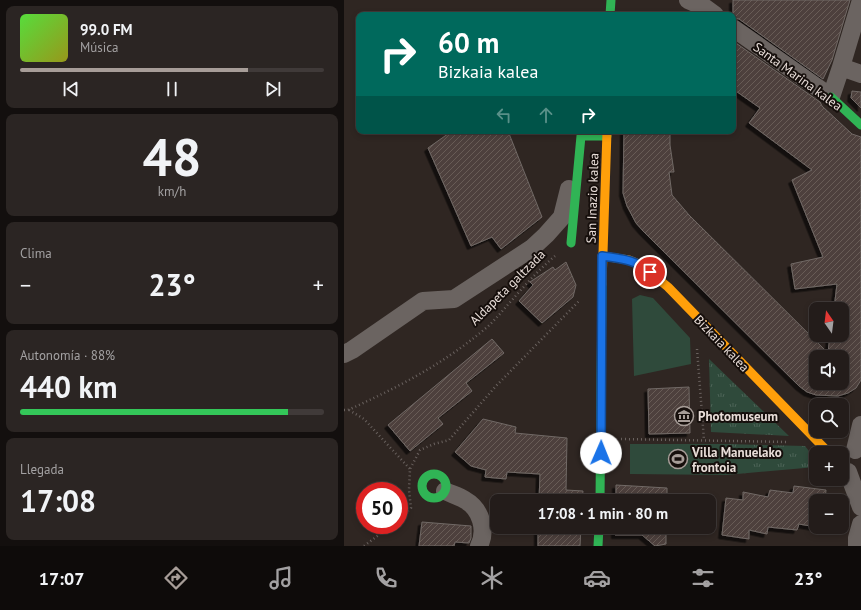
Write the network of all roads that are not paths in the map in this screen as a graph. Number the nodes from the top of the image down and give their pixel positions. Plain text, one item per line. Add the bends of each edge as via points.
1 (611, 0) edge
2 (688, 0) edge
3 (861, 0) edge
4 (610, 12) edge
5 (711, 12) edge
6 (736, 30) edge
7 (841, 67) junction
8 (861, 74) edge
9 (831, 97) junction
10 (861, 125) edge
11 (598, 134) edge
12 (607, 134) edge
13 (581, 136) junction
14 (571, 243) road end
15 (602, 256) junction
16 (344, 354) edge
17 (861, 426) edge
18 (822, 446) edge
19 (855, 450) dead end
20 (849, 473) edge
21 (849, 478) edge
22 (861, 484) edge
23 (445, 491) dead end
24 (600, 494) edge
25 (861, 507) edge
26 (861, 524) edge
27 (599, 534) edge
28 (478, 546) edge
29 (598, 546) edge
30 (857, 546) edge

1 - 4 street
2 - 5 street
3 - 7 street
6 - 9 street, Santa Marina kalea
7 - 8 street
7 - 9 street
9 - 10 street, Santa Marina kalea
11 - 13 street
12 - 15 street, San Inazio kalea
13 - 14 street
13 - 16 street via 570,154 569,189 562,217 532,248 454,299 423,301
15 - 18 street, Bizkaia kalea via 629,260 641,265 668,287
15 - 24 street, San Inazio kalea
17 - 19 street
20 - 22 street
21 - 25 street
23 - 28 street via 466,500 481,517 483,530
26 - 30 street
27 - 29 street

